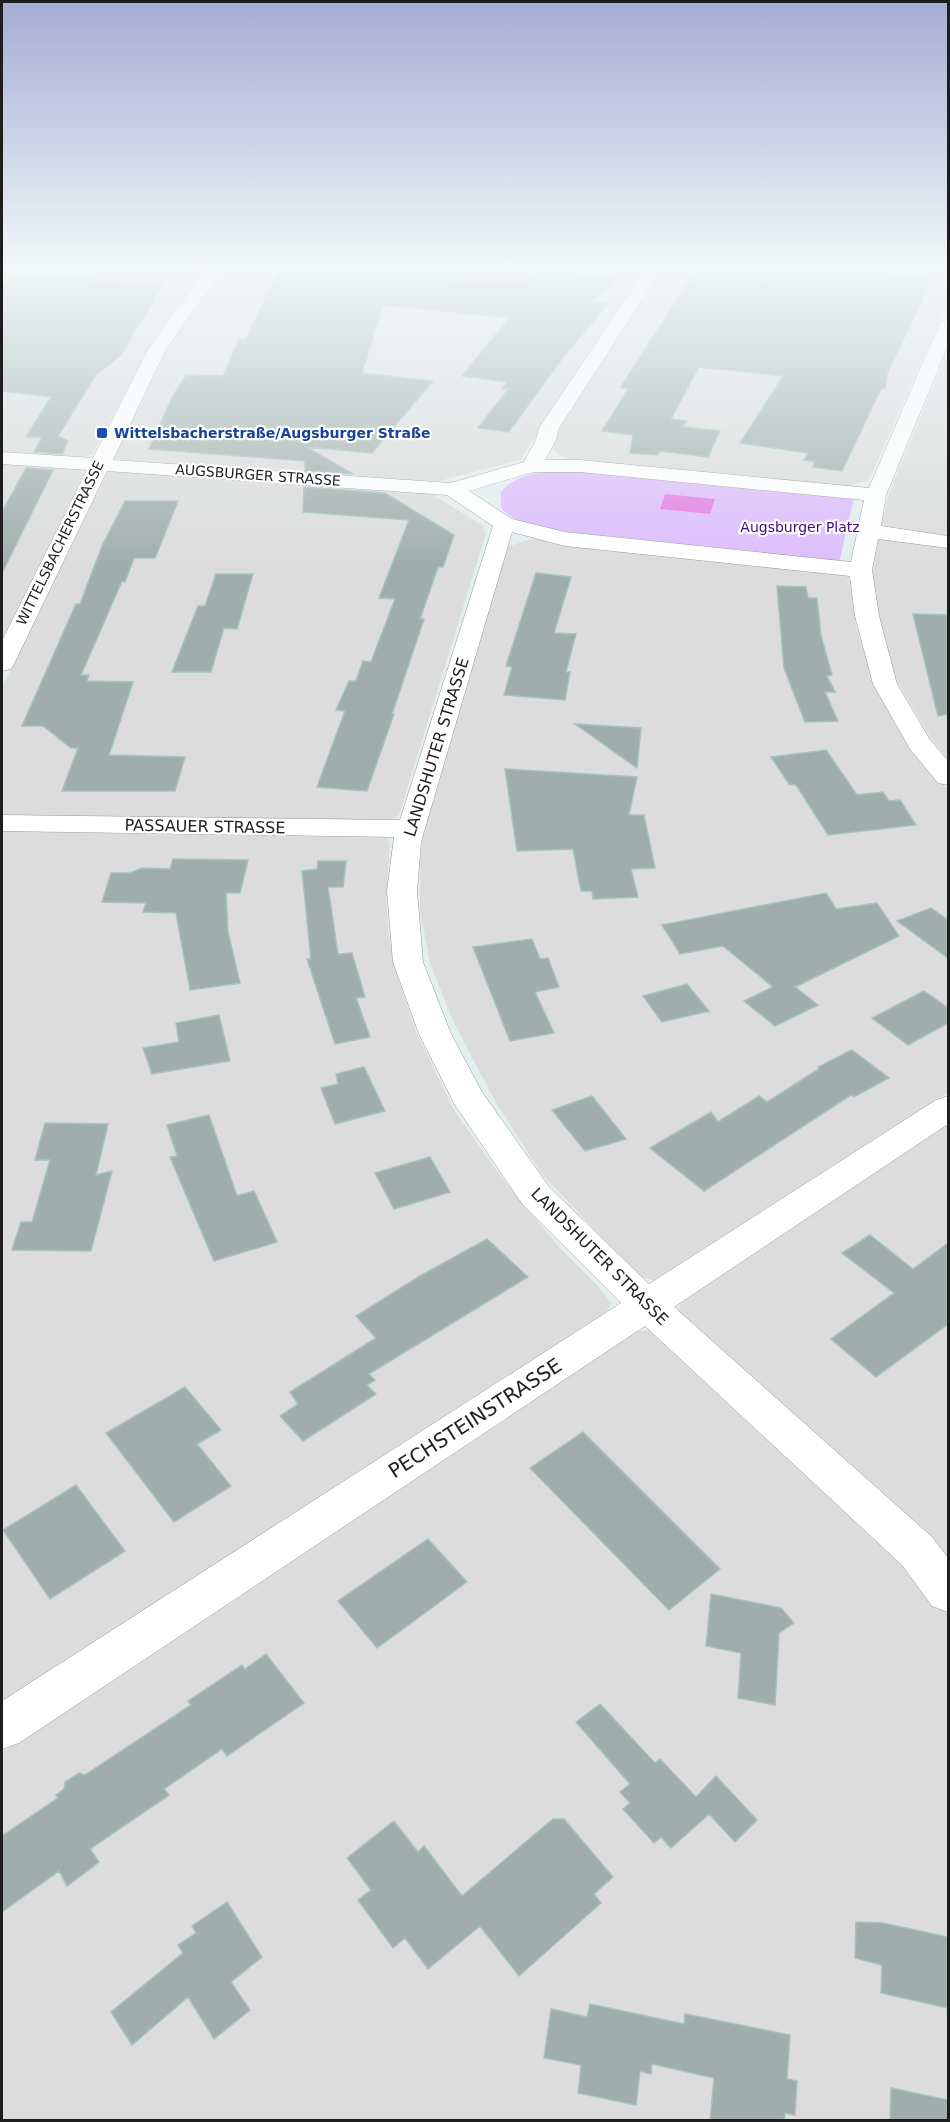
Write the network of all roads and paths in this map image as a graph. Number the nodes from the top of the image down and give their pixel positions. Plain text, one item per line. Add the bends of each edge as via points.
1 (147, 368) edge
2 (589, 368) edge
3 (930, 368) edge
4 (2, 458) edge
5 (99, 463) junction
6 (532, 466) junction
7 (452, 489) junction
8 (876, 495) junction
9 (504, 524) junction
10 (869, 531) junction
11 (948, 542) edge
12 (861, 570) junction
13 (2, 662) edge
14 (948, 777) edge
15 (2, 823) edge
16 (409, 829) junction
17 (948, 1108) edge
18 (648, 1306) junction
19 (948, 1593) edge
20 (2, 1727) edge

1 - 5 street, WITTELSBACHERSTRASSE
2 - 6 street via 549,428
3 - 8 street
4 - 5 street, AUGSBURGER STRASSE
5 - 7 street, AUGSBURGER STRASSE
5 - 13 street, WITTELSBACHERSTRASSE
6 - 7 street
6 - 8 street via 580,466
7 - 9 street, AUGSBURGER STRASSE
8 - 10 street
9 - 12 street via 565,538
9 - 16 street, LANDSHUTER STRASSE
10 - 11 street
10 - 12 street
12 - 14 street via 867,616 885,684 920,743
15 - 16 street, PASSAUER STRASSE
16 - 18 street, LANDSHUTER STRASSE via 402,891 408,962 435,1034 467,1097 536,1196
17 - 18 street, PECHSTEINSTRASSE
18 - 19 street, LANDSHUTER STRASSE via 917,1551
18 - 20 street, PECHSTEINSTRASSE

